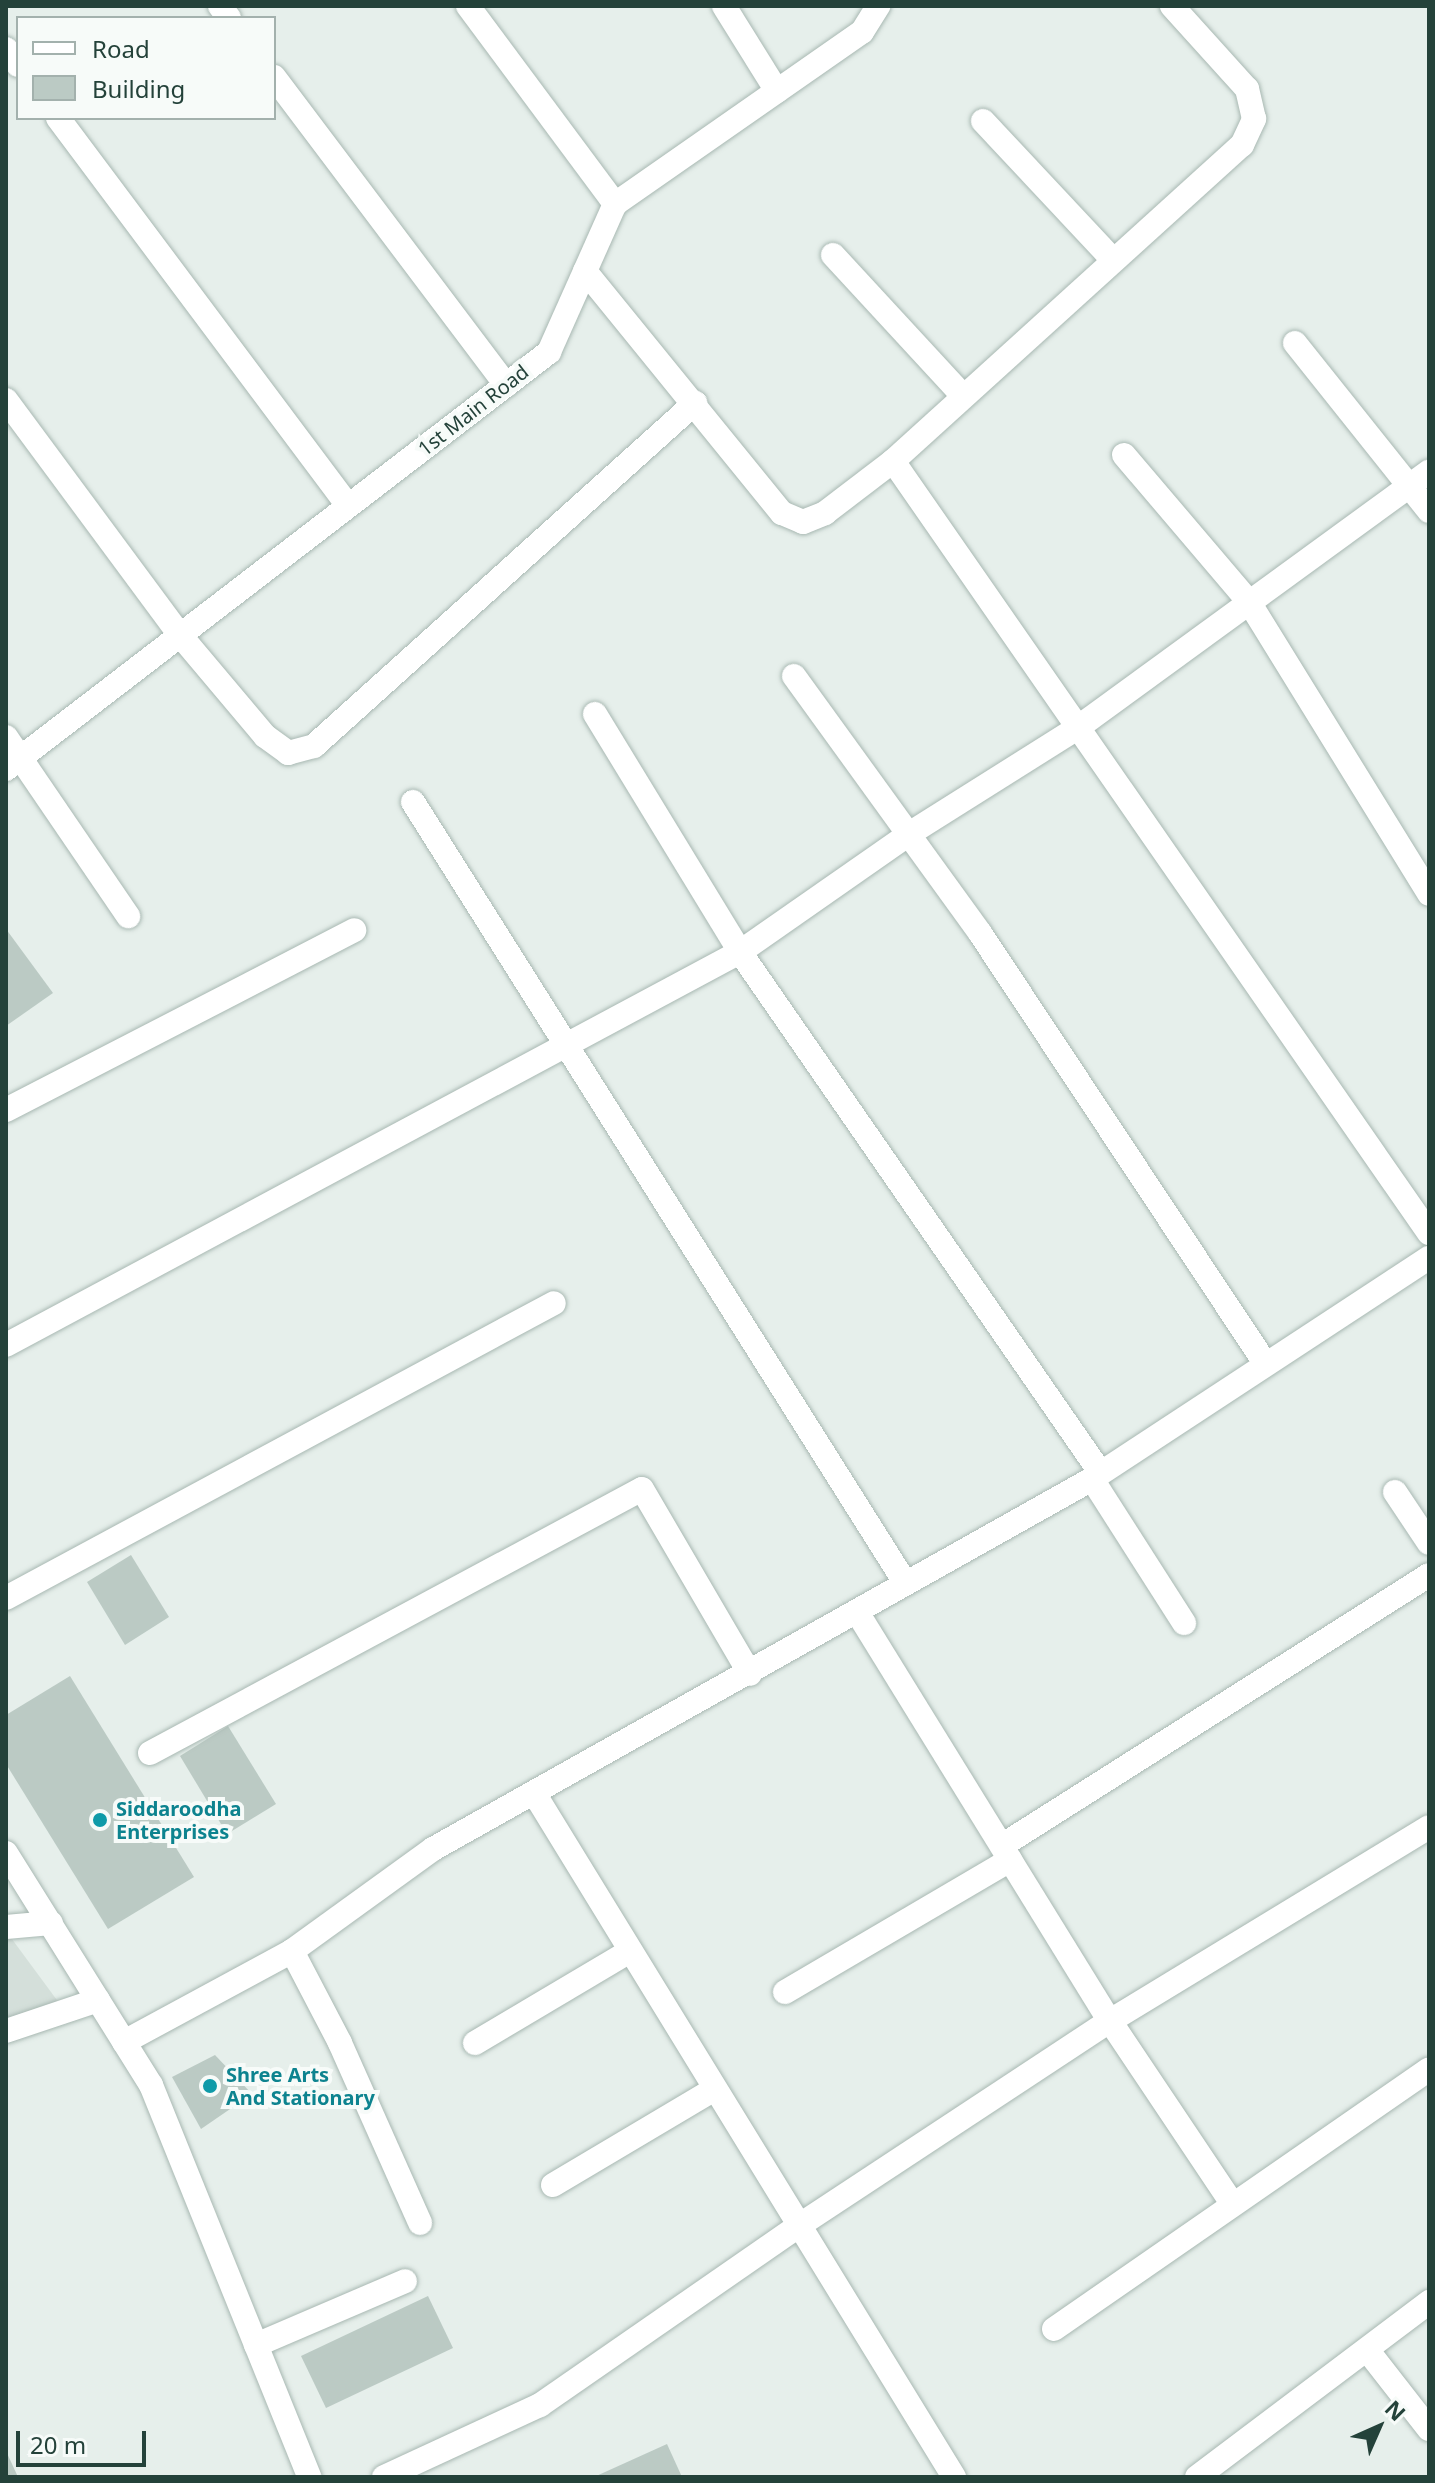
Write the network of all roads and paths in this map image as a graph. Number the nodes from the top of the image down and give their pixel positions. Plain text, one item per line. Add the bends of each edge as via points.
1 (468, 6) edge
2 (724, 6) edge
3 (878, 6) edge
4 (1172, 6) edge
5 (276, 80) edge
6 (777, 91) junction
7 (59, 120) edge
8 (983, 121) dead end
9 (615, 204) junction
10 (833, 255) dead end
11 (1112, 259) junction
12 (585, 271) junction
13 (1295, 343) dead end
14 (506, 385) junction
15 (963, 396) junction
16 (6, 400) edge
17 (695, 403) junction
18 (1124, 455) dead end
19 (893, 461) junction
20 (1421, 478) edge
21 (348, 506) junction
22 (1429, 511) edge
23 (1249, 602) junction
24 (180, 635) junction
25 (794, 676) dead end
26 (595, 714) dead end
27 (1076, 729) junction
28 (6, 737) edge
29 (14, 763) edge
30 (413, 802) dead end
31 (909, 834) junction
32 (1429, 894) edge
33 (128, 916) dead end
34 (354, 930) dead end
35 (740, 952) junction
36 (566, 1045) junction
37 (6, 1110) edge
38 (1429, 1233) edge
39 (1429, 1258) edge
40 (554, 1303) dead end
41 (6, 1345) edge
42 (1265, 1363) junction
43 (1096, 1476) junction
44 (1395, 1492) dead end
45 (1429, 1543) edge
46 (1429, 1575) edge
47 (906, 1584) junction
48 (6, 1598) edge
49 (857, 1612) junction
50 (1184, 1623) dead end
51 (750, 1674) junction
52 (150, 1753) dead end
53 (534, 1793) junction
54 (1429, 1827) edge
55 (6, 1853) edge
56 (1007, 1853) junction
57 (51, 1923) junction
58 (6, 1927) edge
59 (292, 1951) junction
60 (630, 1951) junction
61 (785, 1992) dead end
62 (98, 2000) junction
63 (1110, 2021) junction
64 (6, 2031) edge
65 (124, 2042) junction
66 (475, 2043) dead end
67 (1429, 2069) edge
68 (713, 2090) junction
69 (553, 2185) dead end
70 (1232, 2203) junction
71 (420, 2223) dead end
72 (797, 2227) junction
73 (405, 2281) dead end
74 (1429, 2302) edge
75 (1054, 2329) dead end
76 (256, 2345) junction
77 (1368, 2351) junction
78 (1429, 2429) edge
79 (309, 2477) edge
80 (384, 2477) edge
81 (954, 2477) edge
82 (1197, 2477) edge

1 - 9 street
2 - 6 street
3 - 6 street via 862,32
4 - 11 street via 1247,89 1254,119 1242,145
5 - 14 street
6 - 9 street
7 - 21 street
8 - 11 street
9 - 12 street, 1st Main Road
10 - 15 street
11 - 15 street
12 - 14 street, 1st Main Road via 549,352
12 - 17 street
13 - 20 street
14 - 21 street, 1st Main Road
15 - 19 street
16 - 24 street
17 - 19 street via 782,513 803,522 825,513
17 - 24 street via 314,746 288,753 265,736
18 - 23 street
19 - 27 street
20 - 22 street
20 - 23 street
21 - 24 street, 1st Main Road
23 - 27 street
23 - 32 street
24 - 29 street, 1st Main Road
25 - 31 street
26 - 35 street
27 - 31 street
27 - 38 street via 1193,888
28 - 29 street
29 - 33 street
30 - 36 street
31 - 35 street
31 - 42 street
34 - 37 street
35 - 36 street
35 - 43 street
36 - 41 street
36 - 47 street
39 - 42 street
40 - 48 street
42 - 43 street
43 - 47 street
43 - 50 street
44 - 45 street
46 - 56 street
47 - 49 street
49 - 51 street
49 - 56 street
51 - 52 street via 642,1489
51 - 53 street
53 - 59 street via 433,1849
53 - 60 street
54 - 63 street
55 - 57 street
56 - 61 street
56 - 63 street
57 - 58 street
57 - 62 street
59 - 65 street
59 - 71 street via 340,2043
60 - 66 street
60 - 68 street
62 - 64 street
62 - 65 street
63 - 70 street
63 - 72 street
65 - 76 street via 151,2085
67 - 70 street
68 - 69 street
68 - 72 street
70 - 75 street
72 - 80 street via 540,2405
72 - 81 street
73 - 76 street
74 - 77 street
76 - 79 street
77 - 78 street
77 - 82 street

